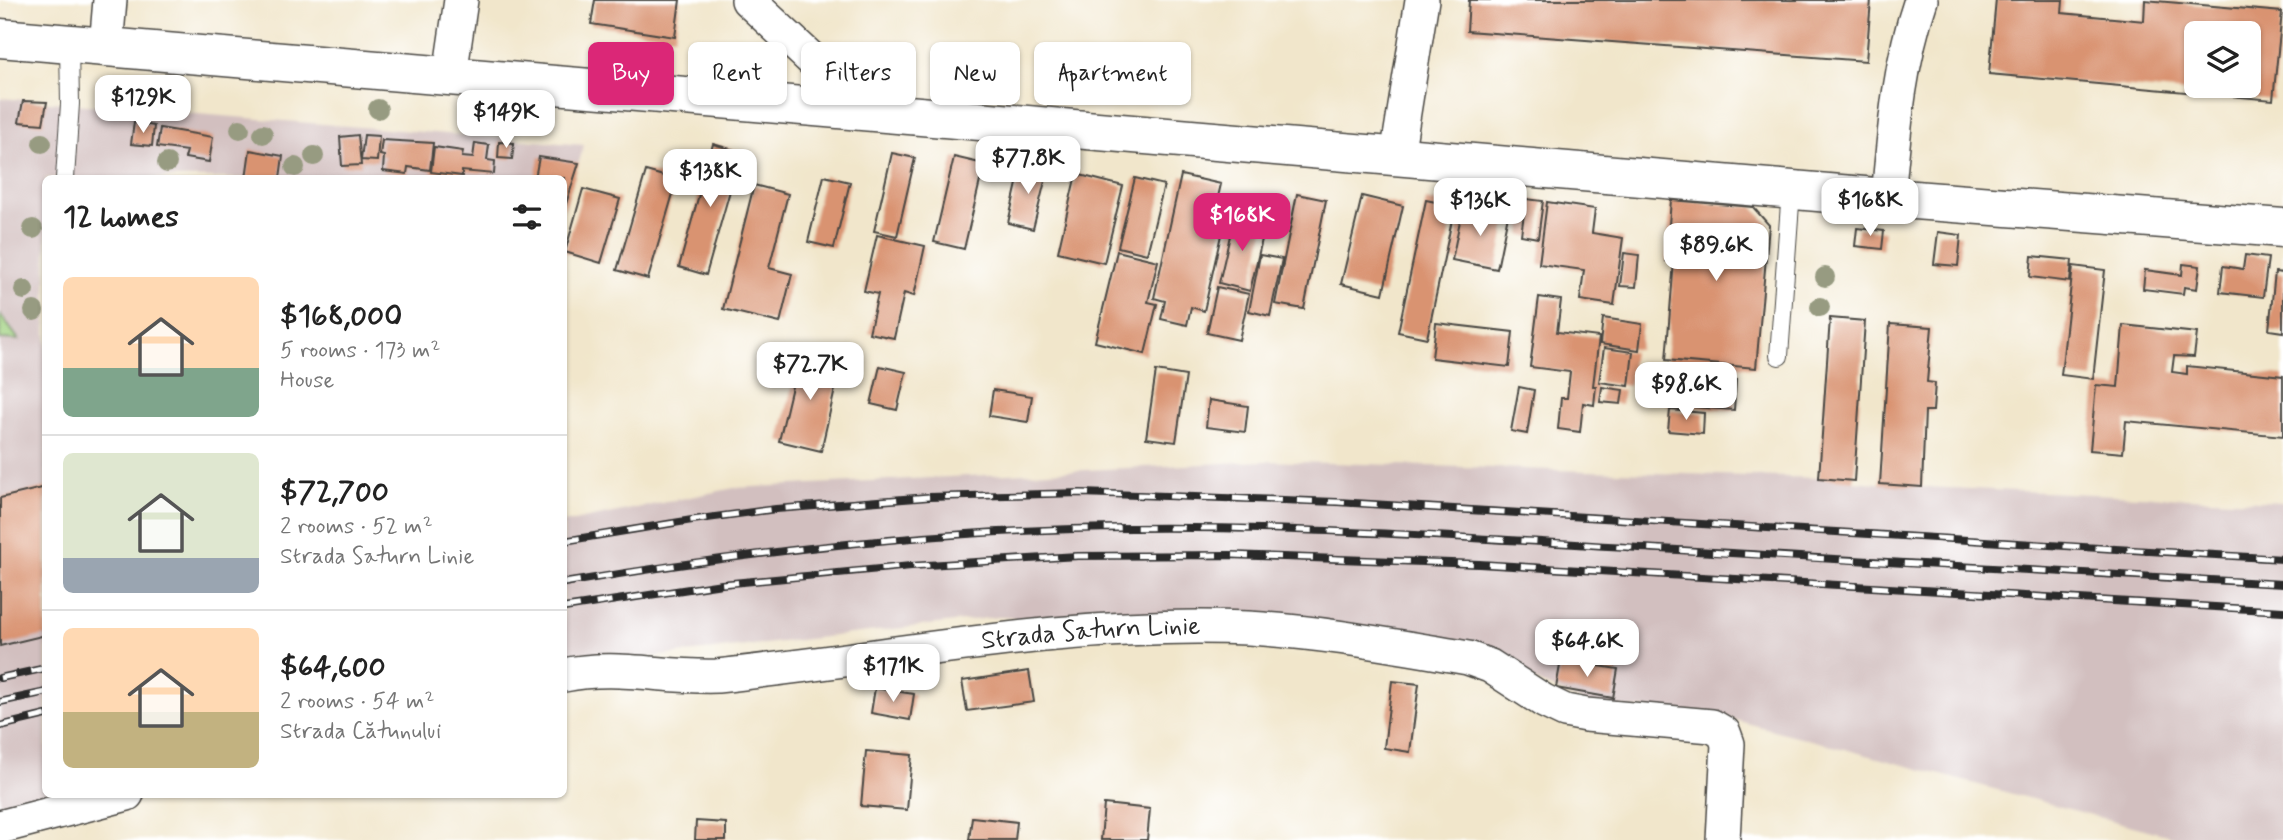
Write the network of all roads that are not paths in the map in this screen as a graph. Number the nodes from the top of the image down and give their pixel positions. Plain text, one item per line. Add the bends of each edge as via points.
1 (110, 0) edge
2 (461, 0) edge
3 (748, 0) edge
4 (1422, 0) edge
5 (1921, 0) edge
6 (0, 38) edge
7 (88, 45) junction
8 (450, 75) junction
9 (866, 110) junction
10 (1397, 156) junction
11 (65, 175) edge
12 (1791, 190) junction
13 (1888, 198) junction
14 (2283, 228) edge
15 (1779, 356) dead end
16 (567, 674) edge
17 (112, 798) edge
18 (0, 827) edge
19 (1723, 840) edge

1 - 7 street
2 - 8 street
3 - 9 street
4 - 10 street
5 - 13 street via 1903,72
6 - 7 main road
7 - 8 main road
7 - 11 lane via 69,104
8 - 9 main road
9 - 10 main road
10 - 12 main road
12 - 13 main road
12 - 15 lane
13 - 14 main road
16 - 19 street, Strada Saturn Linie via 597,669 717,676 1049,633 1248,628 1302,633 1468,658 1566,711 1712,726 1724,733 1728,744
17 - 18 street

